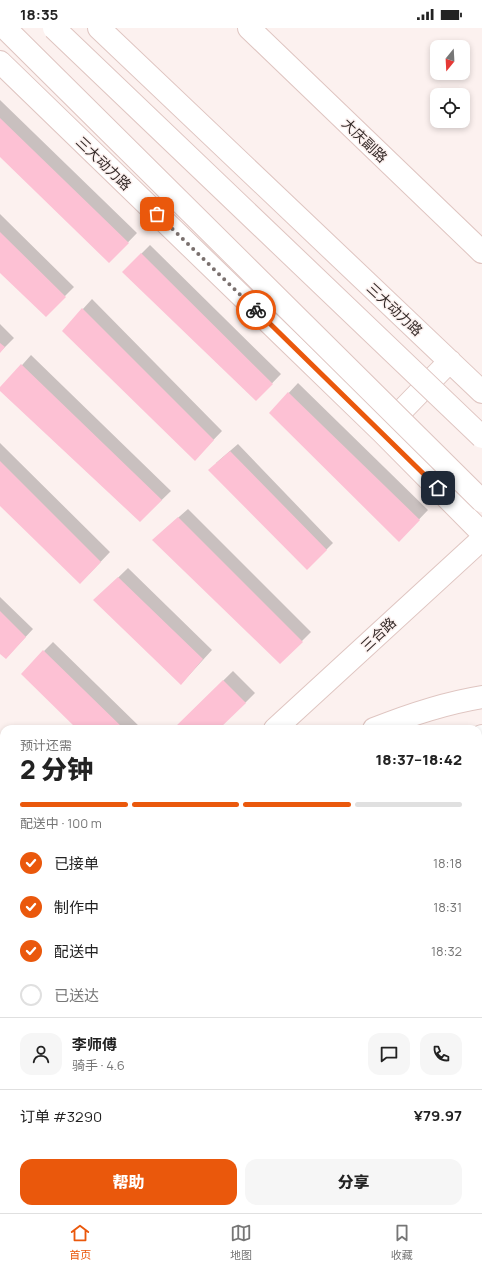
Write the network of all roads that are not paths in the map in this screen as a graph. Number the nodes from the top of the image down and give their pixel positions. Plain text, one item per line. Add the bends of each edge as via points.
1 (5, 28) edge
2 (54, 28) edge
3 (99, 28) edge
4 (249, 28) edge
5 (0, 62) edge
6 (482, 252) edge
7 (450, 361) junction
8 (482, 392) edge
9 (382, 432) junction
10 (482, 437) edge
11 (482, 501) edge
12 (482, 533) edge
13 (482, 539) edge
14 (482, 697) edge
15 (279, 725) edge
16 (383, 725) edge

1 - 11 main road, bridge
2 - 10 main road, bridge
3 - 7 main road, 三大动力路
4 - 6 main road, 大庆副路
5 - 9 main road, 三大动力路
7 - 8 main road, 三大动力路
7 - 9 main road
9 - 12 main road, 三大动力路
13 - 15 main road, 三合路
14 - 16 main road via 400,718

